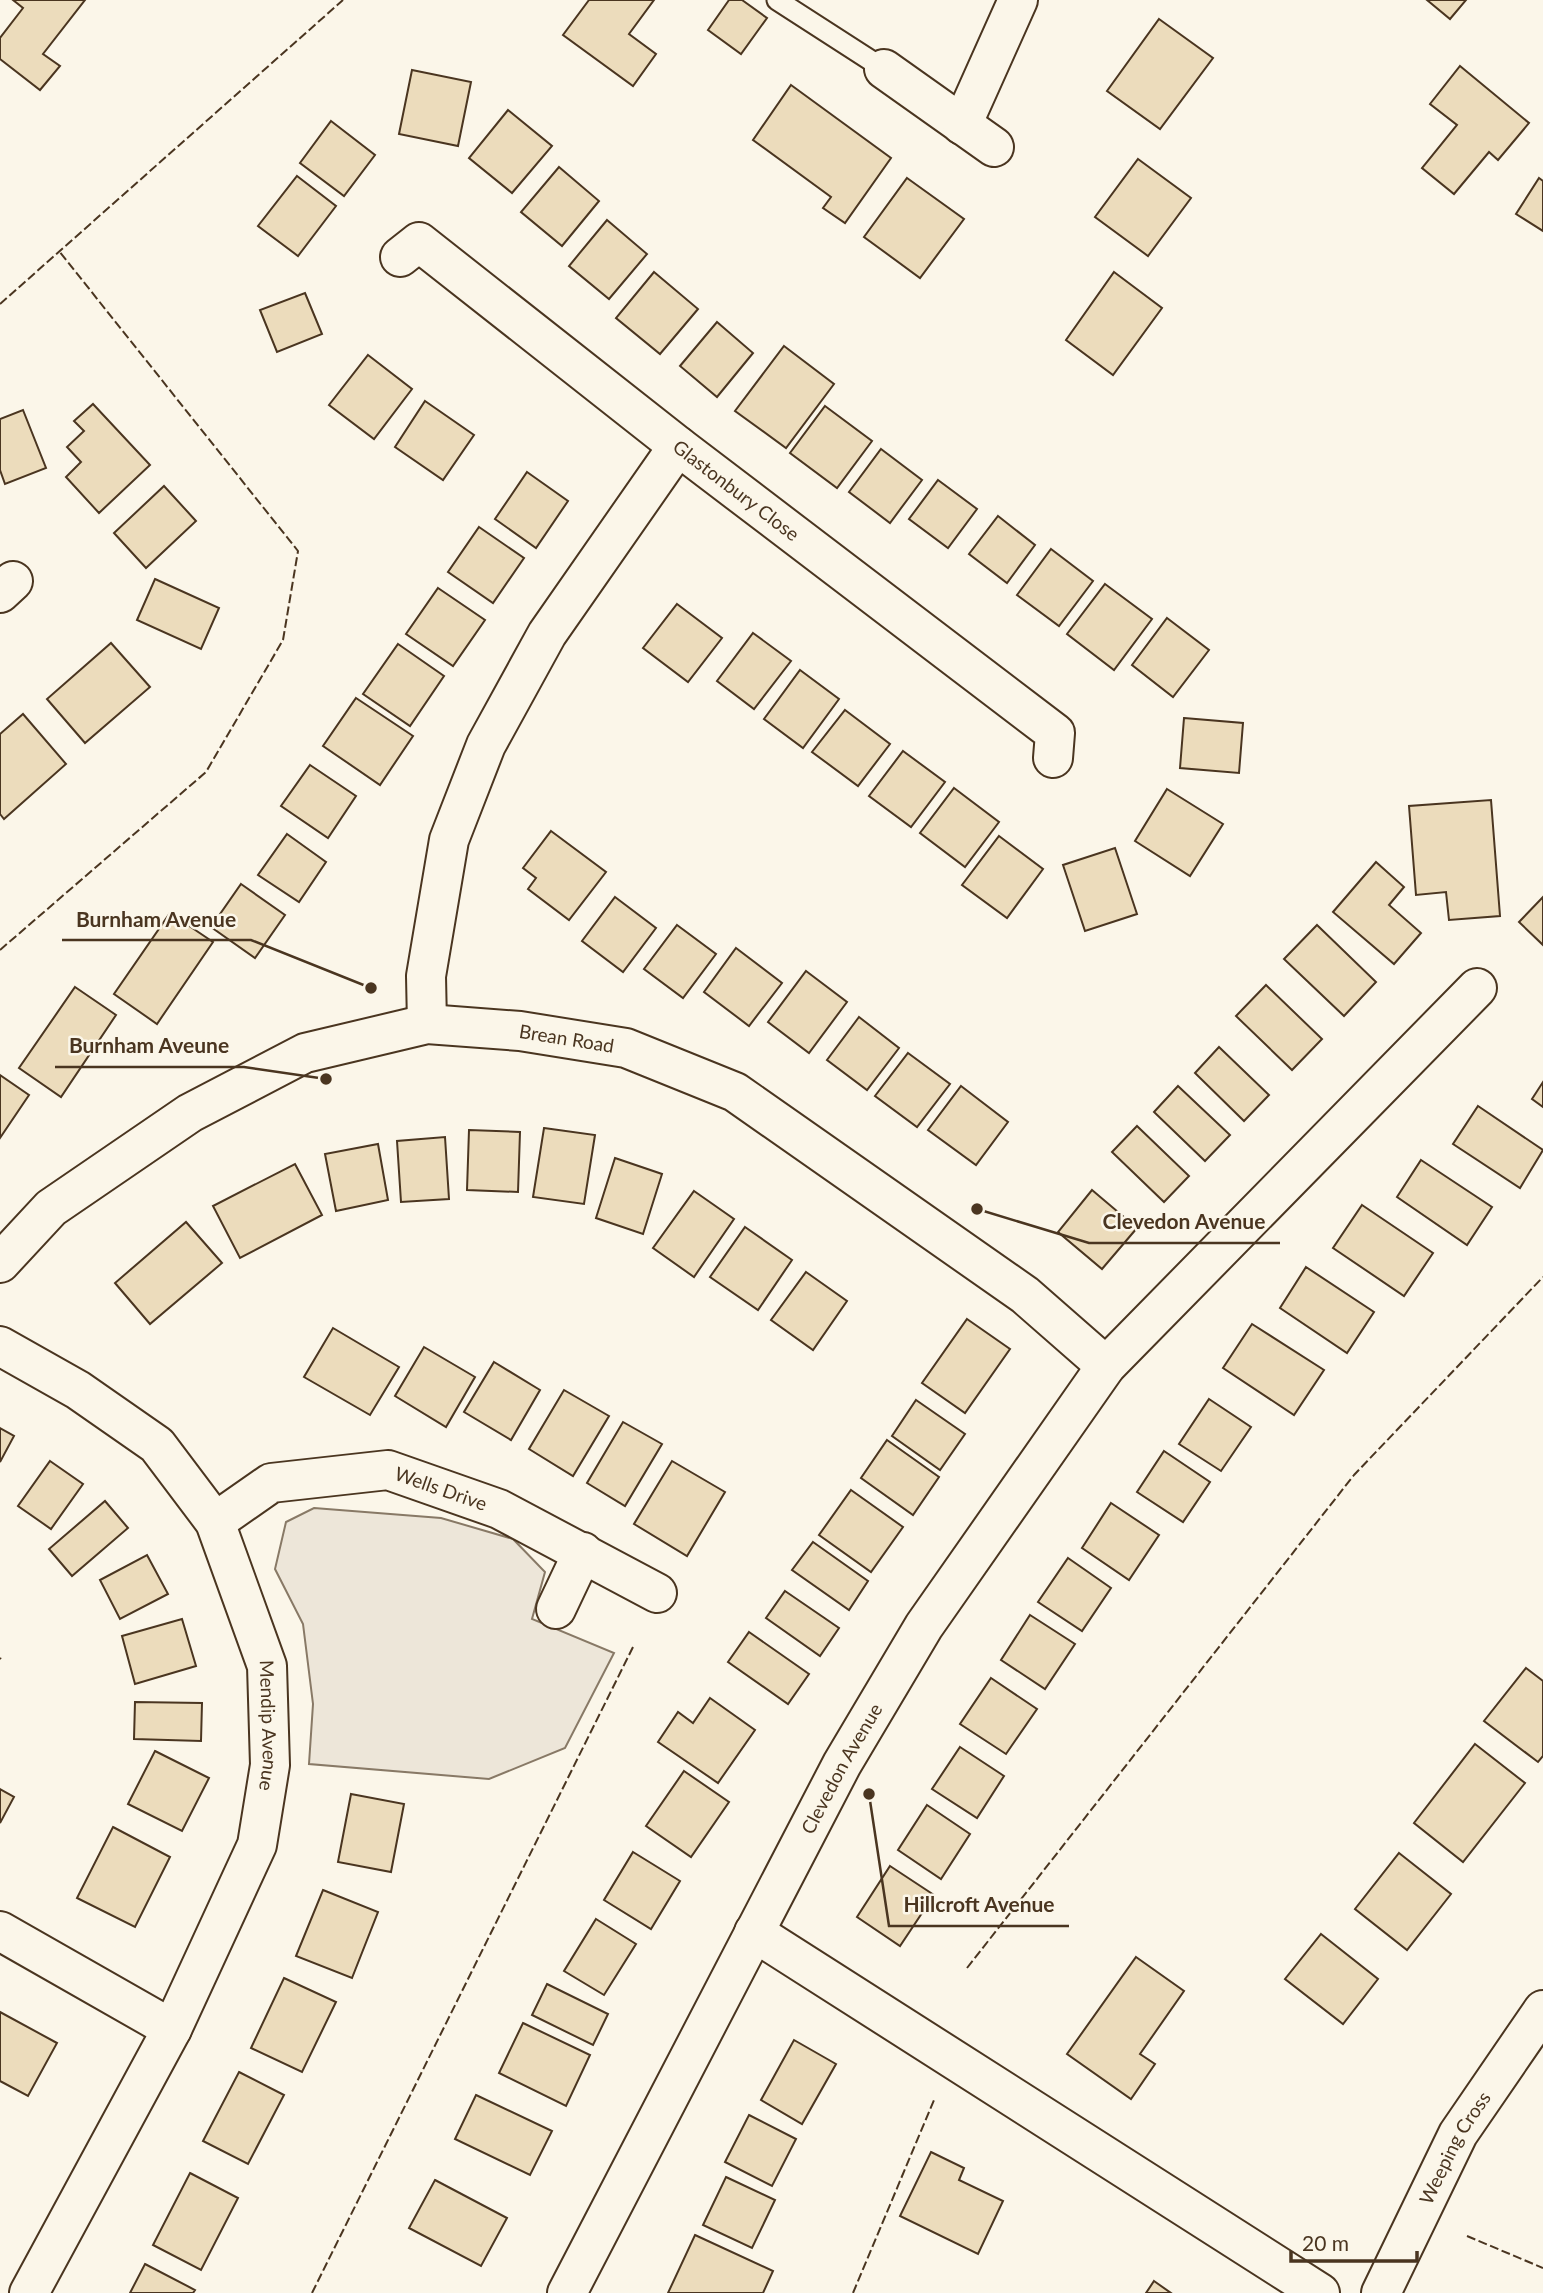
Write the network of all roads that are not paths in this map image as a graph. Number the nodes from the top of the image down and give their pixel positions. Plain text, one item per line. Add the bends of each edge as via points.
1 (777, 0) edge
2 (1018, 0) edge
3 (884, 69) joint
4 (962, 125) junction
5 (994, 147) dead end
6 (400, 257) dead end
7 (678, 446) junction
8 (1053, 758) dead end
9 (1477, 988) dead end
10 (427, 1024) junction
11 (0, 1263) edge
12 (0, 1346) edge
13 (1106, 1366) junction
14 (215, 1522) junction
15 (583, 1552) junction
16 (657, 1593) dead end
17 (556, 1608) dead end
18 (0, 1931) edge
19 (754, 1932) junction
20 (1543, 2010) edge
21 (172, 2029) junction
22 (29, 2293) edge
23 (567, 2293) edge
24 (1320, 2293) edge
25 (1381, 2293) edge

1 - 3 lane
2 - 4 main road
3 - 4 main road
4 - 5 main road
6 - 7 main road, Glastonbury Close via 419,242
7 - 8 main road, Glastonbury Close via 1055,733
7 - 10 main road via 547,634 486,745 449,840 426,976
9 - 13 main road, Clevedon Avenue
10 - 11 main road, Brean Road via 305,1053 190,1113 51,1208
10 - 13 main road, Brean Road via 520,1031 626,1048 735,1093 1025,1295
12 - 14 main road, Mendip Avenue via 78,1390 157,1445
13 - 19 main road, Clevedon Avenue via 924,1626 842,1764
14 - 15 main road, Wells Drive via 271,1483 388,1470 499,1509
14 - 21 main road, Mendip Avenue via 267,1666 270,1765 257,1845
15 - 16 main road, Wells Drive
15 - 17 main road
18 - 21 main road
19 - 23 main road, Clevedon Avenue
19 - 24 main road
20 - 25 main road, Weeping Cross via 1458,2134
21 - 22 main road, Mendip Avenue

